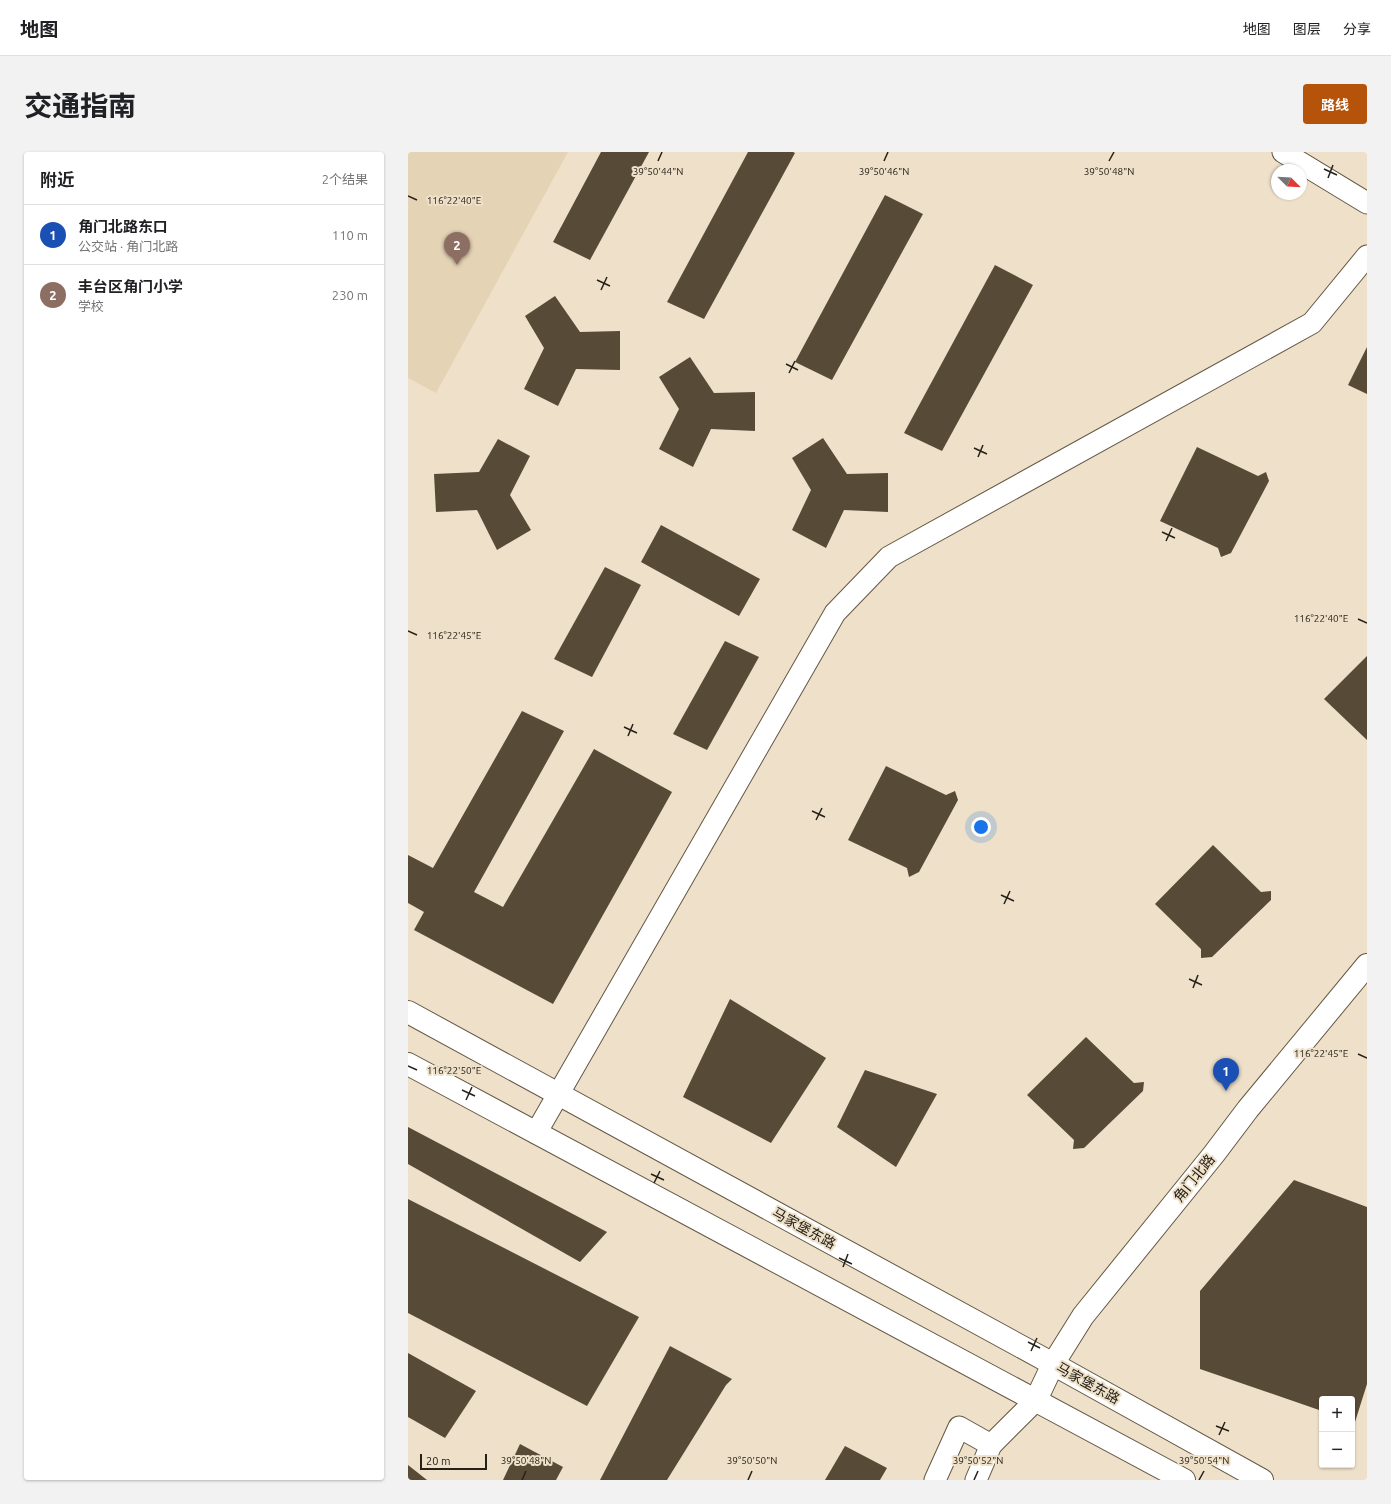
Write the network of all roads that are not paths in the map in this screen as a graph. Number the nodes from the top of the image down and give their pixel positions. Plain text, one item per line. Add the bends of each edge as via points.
1 (1283, 152) edge
2 (1367, 203) edge
3 (1367, 256) edge
4 (1367, 965) edge
5 (408, 1012) edge
6 (408, 1064) edge
7 (558, 1095) junction
8 (536, 1133) junction
9 (1053, 1364) junction
10 (1036, 1400) junction
11 (991, 1445) junction
12 (935, 1480) edge
13 (976, 1480) edge
14 (1184, 1480) edge
15 (1262, 1480) edge

1 - 2 street
3 - 7 street via 1312,323 889,557 835,613
4 - 9 main road, 角门北路 via 1248,1109 1084,1316
5 - 7 main road, 马家堡东路
6 - 8 main road
7 - 8 street
7 - 9 main road, 马家堡东路
8 - 10 main road
9 - 10 main road, 角门北路
9 - 15 main road, 马家堡东路
10 - 11 street
10 - 14 main road
11 - 12 street via 959,1427
11 - 13 street

